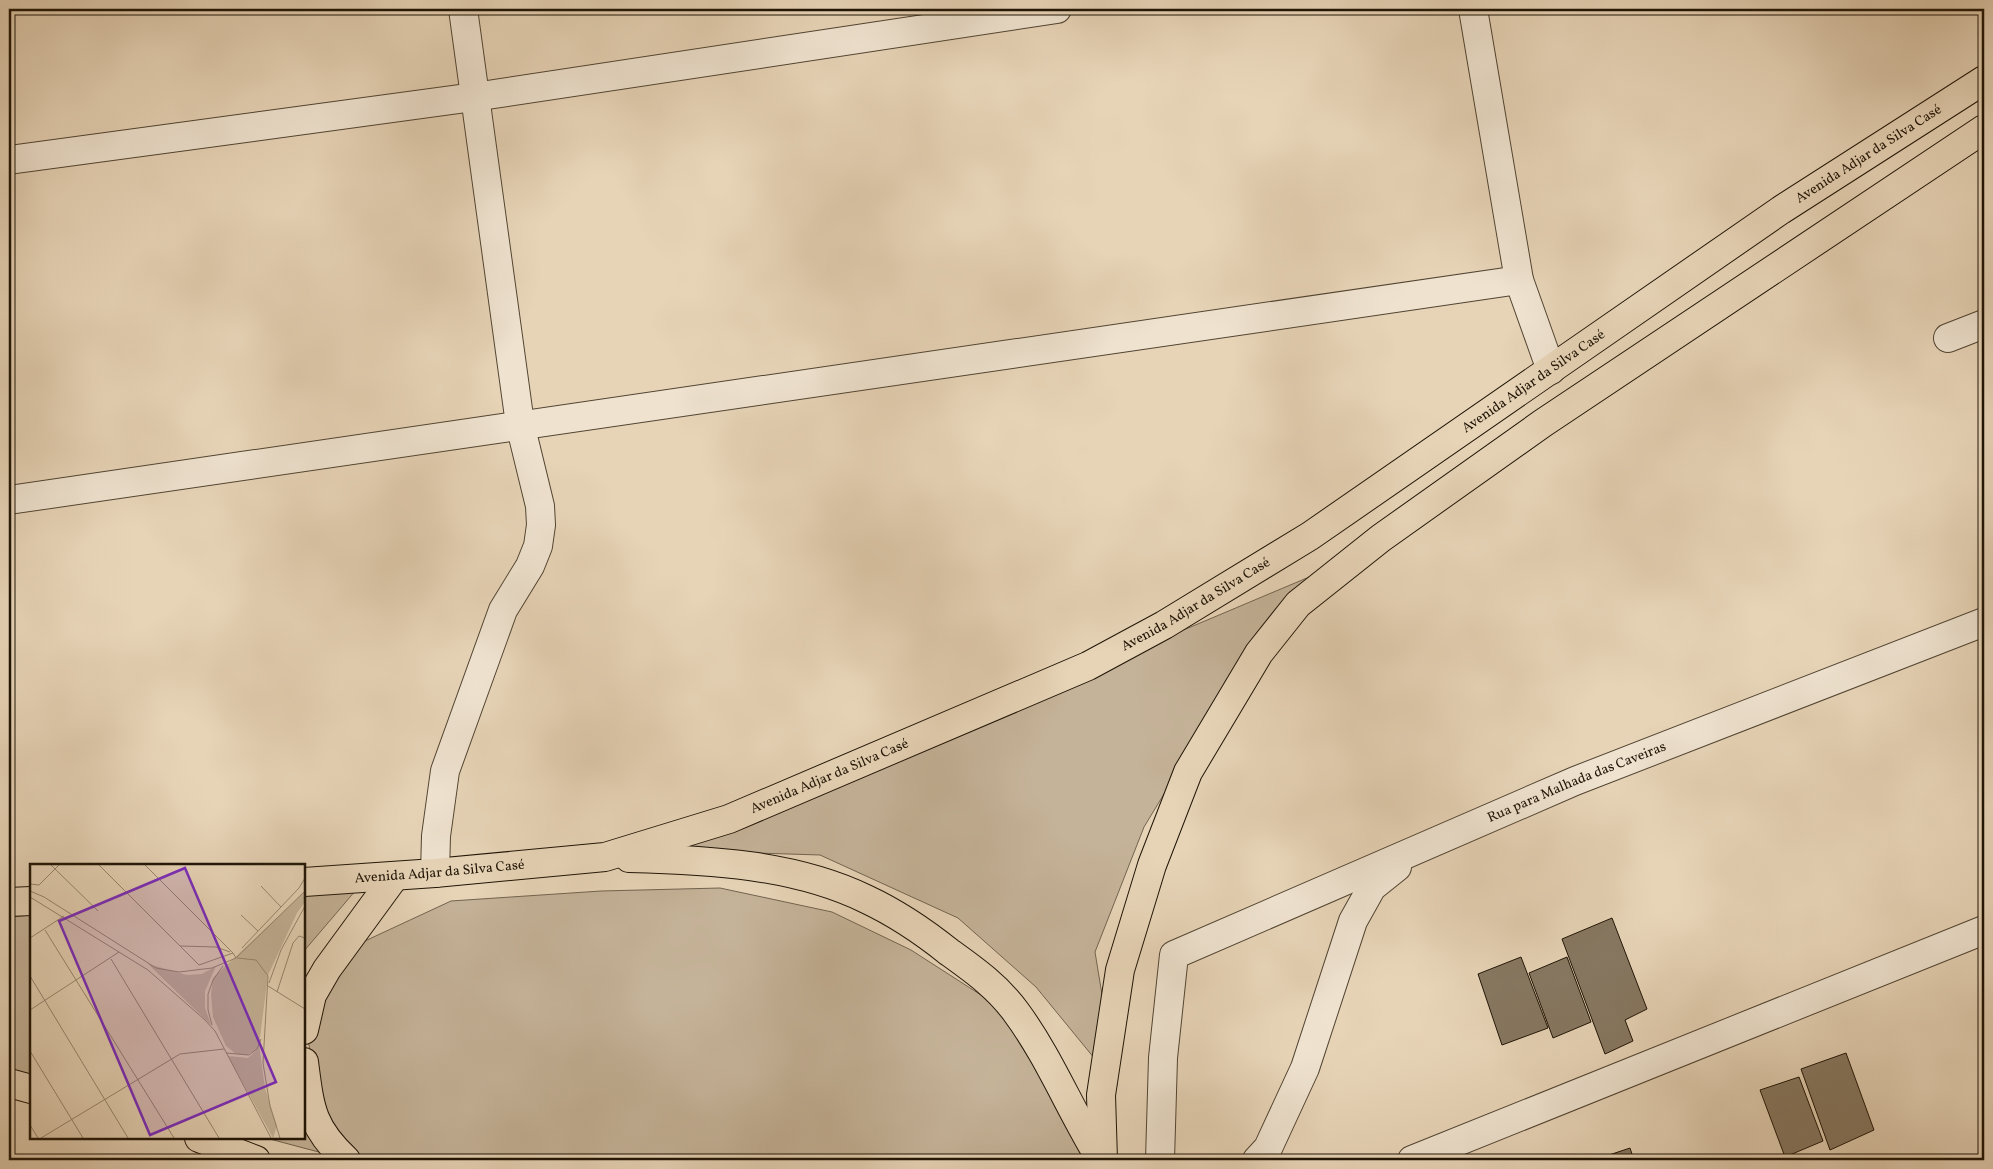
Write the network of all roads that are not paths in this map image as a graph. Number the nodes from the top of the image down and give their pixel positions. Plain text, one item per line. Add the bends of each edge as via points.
1 (463, 9) edge
2 (1057, 9) edge
3 (1473, 9) edge
4 (1984, 80) edge
5 (474, 97) junction
6 (1984, 129) edge
7 (9, 160) edge
8 (1519, 280) junction
9 (1984, 324) edge
10 (1948, 338) dead end
11 (1550, 370) junction
12 (520, 424) junction
13 (9, 500) edge
14 (1984, 622) edge
15 (1419, 848) junction
16 (605, 857) junction
17 (436, 873) junction
18 (394, 876) junction
19 (305, 882) edge
20 (30, 901) edge
21 (9, 902) edge
22 (1984, 930) edge
23 (305, 1026) edge
24 (305, 1071) edge
25 (9, 1083) edge
26 (30, 1089) edge
27 (203, 1139) edge
28 (256, 1160) edge
29 (346, 1160) edge
30 (1102, 1160) edge
31 (1160, 1160) edge
32 (1257, 1160) edge
33 (1412, 1160) edge

1 - 5 street
2 - 5 street
3 - 8 street
4 - 11 main road, Avenida Adjar da Silva Casé via 1781,210
5 - 7 street
5 - 12 street
6 - 30 main road via 1543,423 1380,538 1298,604 1259,653 1188,772 1152,865 1120,970 1101,1095
8 - 11 street
8 - 12 street
9 - 10 street
11 - 16 main road, Avenida Adjar da Silva Casé via 1310,536 1164,625 1088,666 729,819
12 - 13 street
12 - 17 street via 540,506 538,546 530,566 503,610 445,771 436,836
14 - 15 street, Rua para Malhada das Caveiras via 1575,781
15 - 31 street, Rua para Malhada das Caveiras via 1174,955 1163,1058
15 - 32 street via 1372,886 1353,921 1305,1068 1268,1148
16 - 17 main road, Avenida Adjar da Silva Casé
16 - 30 main road via 690,860 794,874 866,898 923,932 996,986 1017,1013 1056,1077
17 - 18 main road, Avenida Adjar da Silva Casé
18 - 19 main road, Avenida Adjar da Silva Casé
18 - 23 main road via 312,994
20 - 21 main road
22 - 33 street
24 - 29 main road via 309,1107 321,1131
25 - 26 main road
27 - 28 main road

